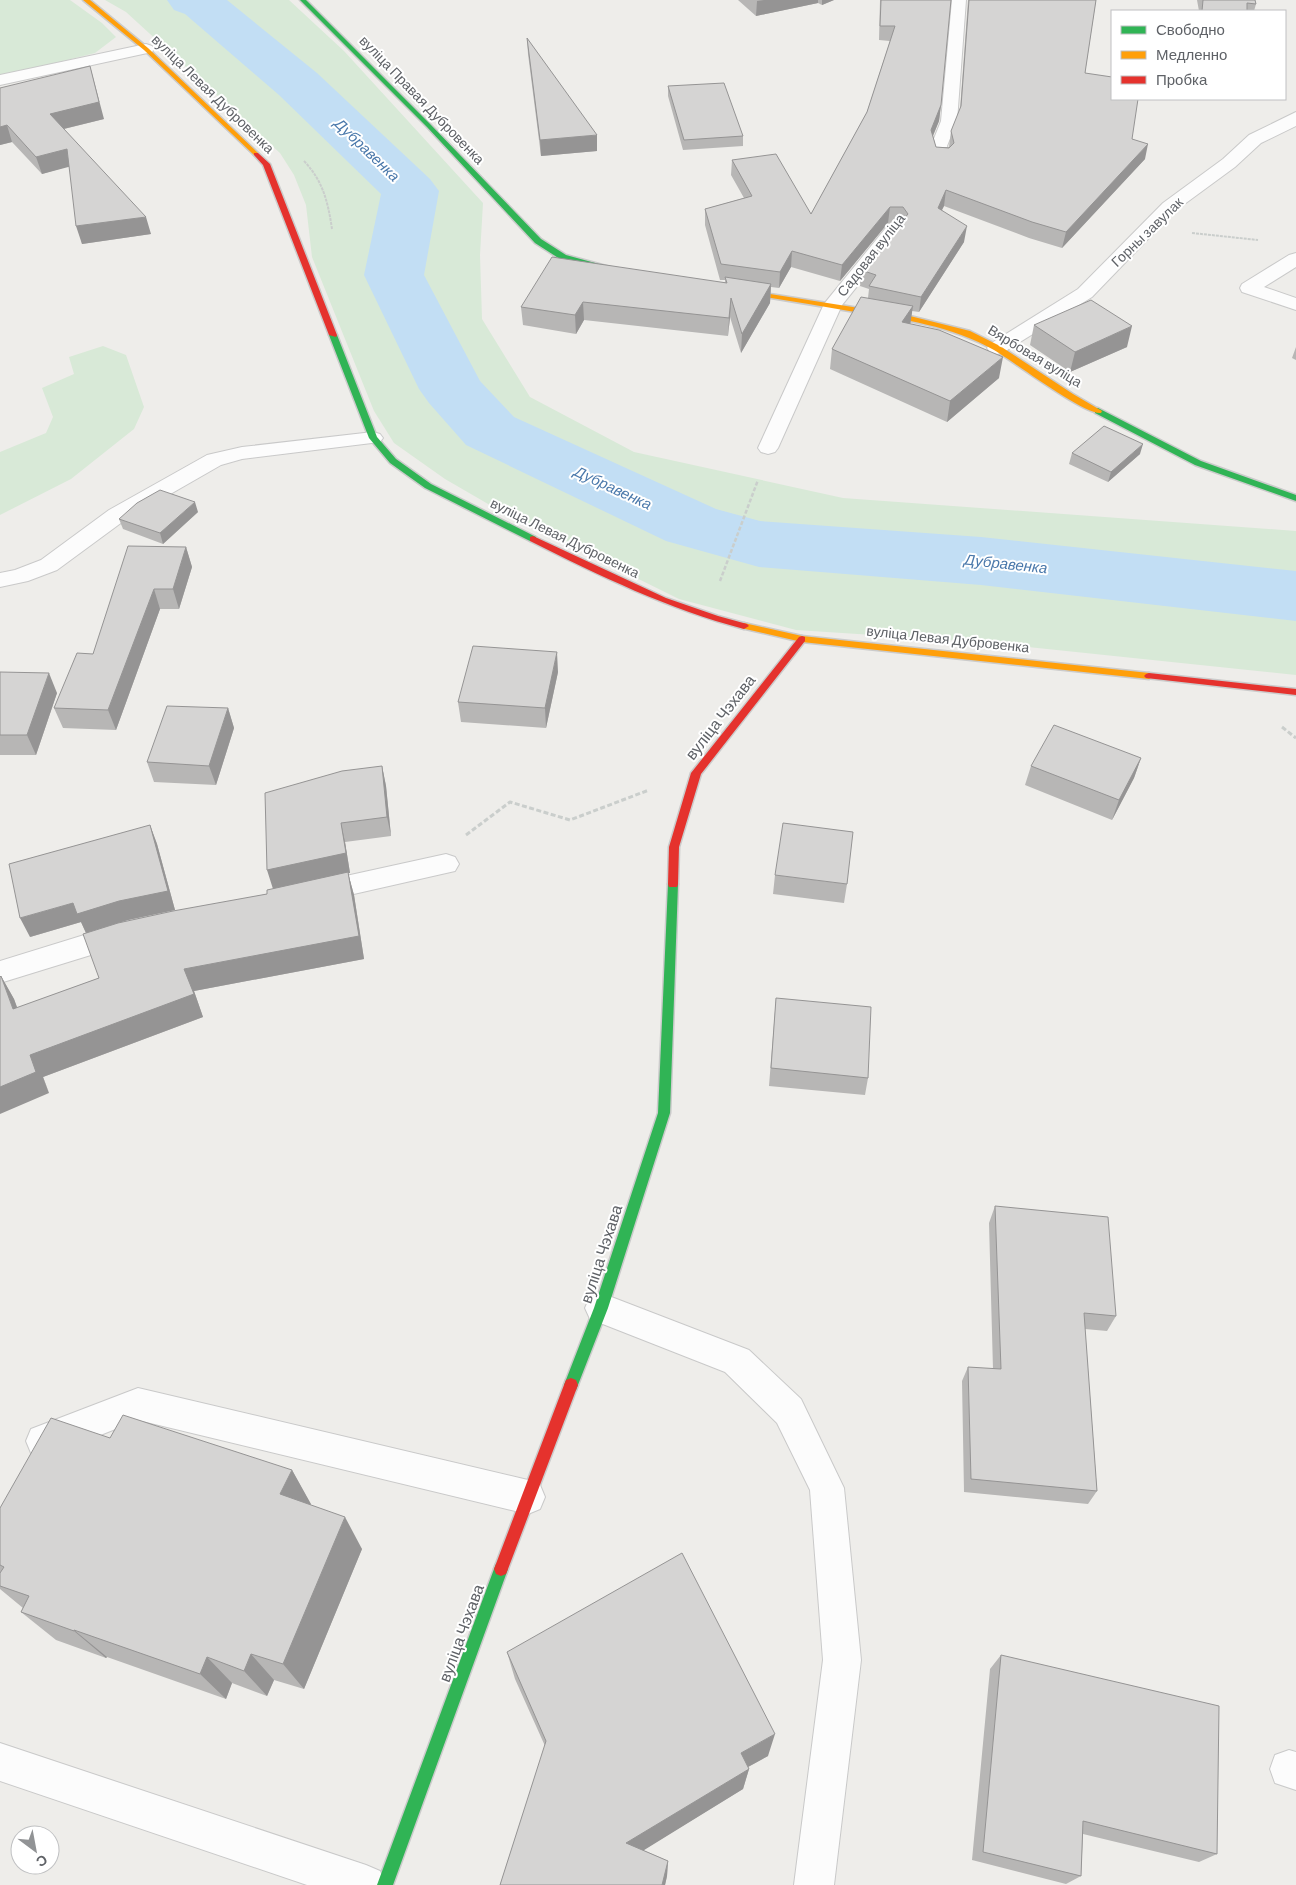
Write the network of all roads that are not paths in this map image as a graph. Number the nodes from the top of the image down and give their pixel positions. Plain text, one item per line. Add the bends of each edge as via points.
1 (86, 0) edge
2 (303, 0) edge
3 (959, 0) edge
4 (146, 50) junction
5 (0, 80) edge
6 (1296, 117) edge
7 (941, 157) edge
8 (895, 228) edge
9 (1296, 259) edge
10 (628, 274) edge
11 (726, 288) edge
12 (833, 304) junction
13 (1296, 304) edge
14 (997, 348) junction
15 (372, 438) junction
16 (768, 448) dead end
17 (1296, 498) edge
18 (0, 580) edge
19 (802, 639) junction
20 (1296, 692) edge
21 (446, 864) road end
22 (292, 897) edge
23 (147, 928) edge
24 (0, 972) edge
25 (601, 1308) junction
26 (27, 1466) edge
27 (528, 1497) junction
28 (0, 1762) edge
29 (366, 1885) edge
30 (385, 1885) edge
31 (814, 1885) edge

1 - 4 street, вуліца Левая Дубровенка
2 - 10 street, вуліца Правая Дубровенка via 538,241 563,257
3 - 7 street via 949,121 939,146
4 - 5 street
4 - 15 street, вуліца Левая Дубровенка via 266,164
6 - 14 street, Горны завулак via 1255,139 1229,163 1169,207 1084,293
8 - 12 street, Садовая вуліца
9 - 13 street via 1249,288
11 - 12 street, Вярбовая вуліца
12 - 14 street, Вярбовая вуліца via 910,318 967,333
12 - 16 street, Садовая вуліца
14 - 17 street, Вярбовая вуліца via 1070,396 1198,463
15 - 18 street via 242,452 214,460 117,515 49,566
15 - 19 street, вуліца Левая Дубровенка via 393,461 428,486 628,587 723,621
19 - 20 street, вуліца Левая Дубровенка
19 - 25 street, вуліца Чэхава via 696,773 674,847 664,1113
21 - 22 street
23 - 24 street
25 - 27 street, вуліца Чэхава
25 - 31 street via 737,1361 788,1411 827,1488 842,1660
26 - 27 street via 41,1442 138,1404
27 - 30 street, вуліца Чэхава
28 - 29 street

